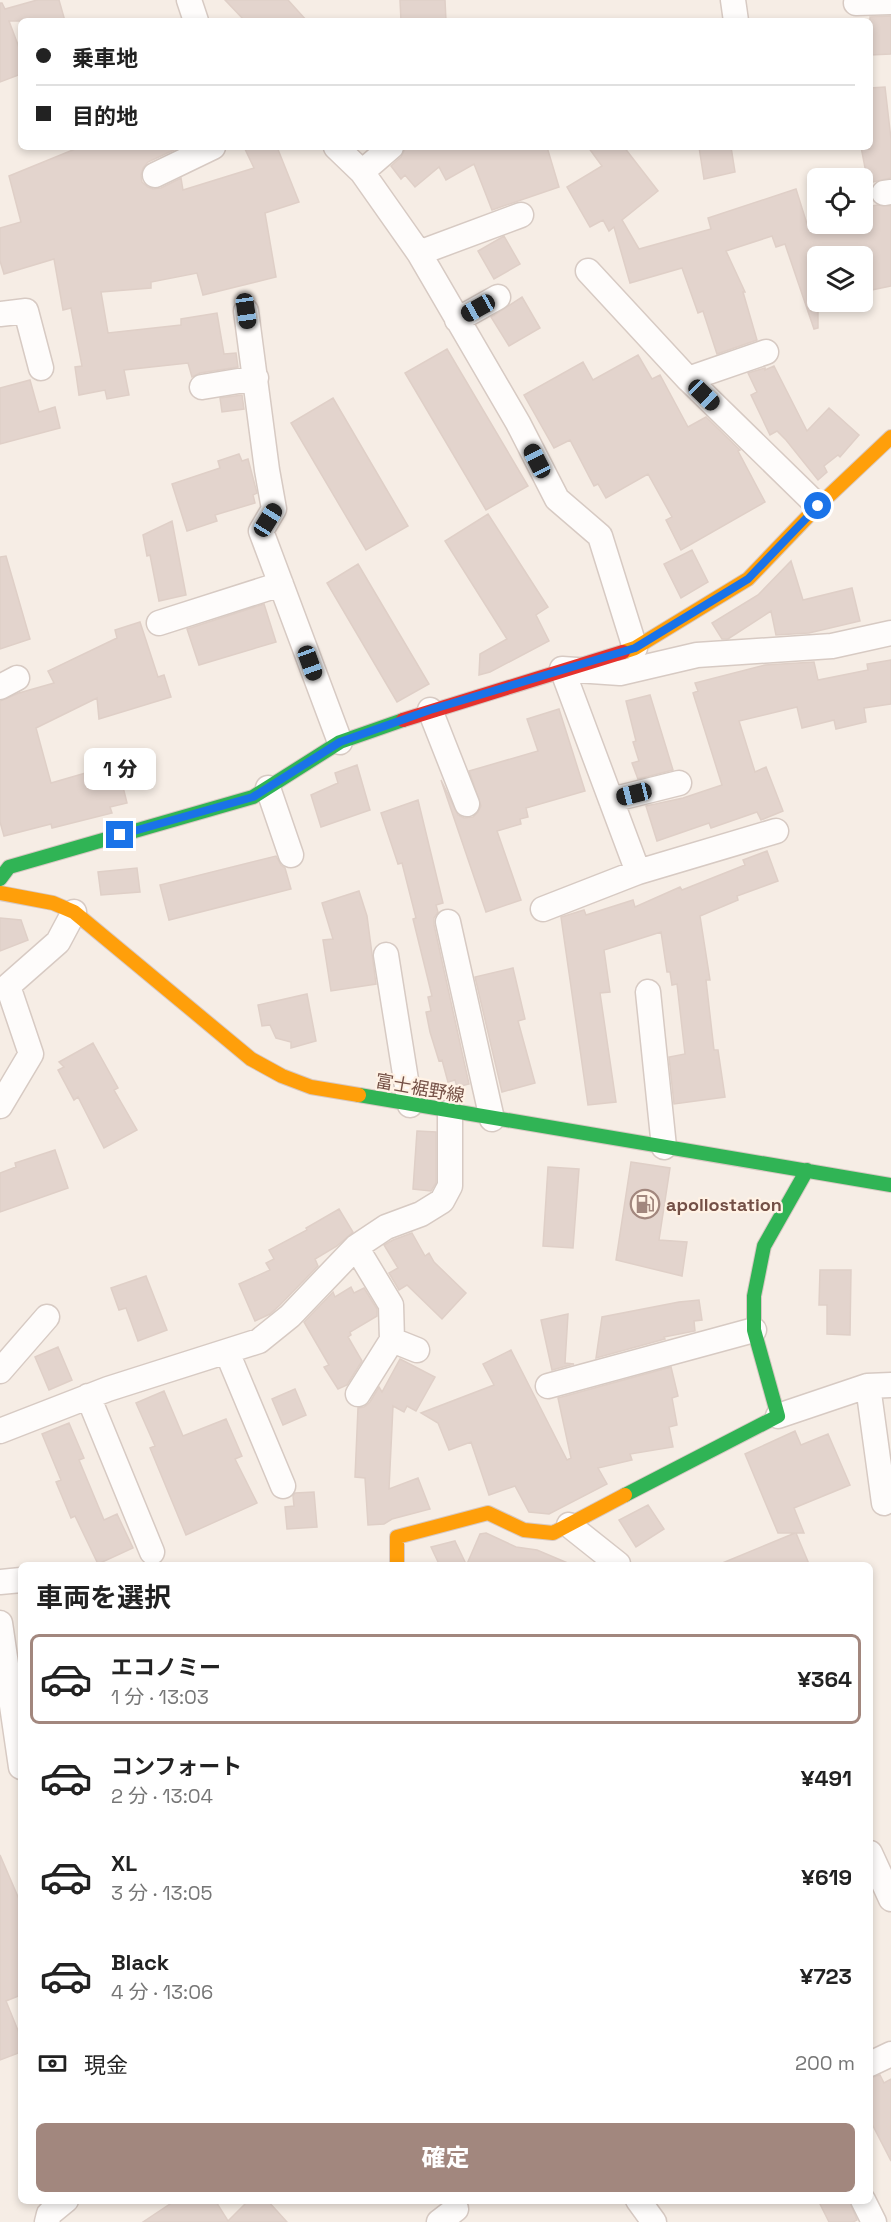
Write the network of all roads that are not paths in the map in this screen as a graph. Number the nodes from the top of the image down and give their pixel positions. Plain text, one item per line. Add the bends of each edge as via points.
1 (189, 0) edge
2 (733, 0) edge
3 (891, 2) edge
4 (856, 3) dead end
5 (195, 18) edge
6 (736, 18) edge
7 (207, 150) edge
8 (339, 150) edge
9 (388, 150) edge
10 (362, 172) junction
11 (155, 175) dead end
12 (520, 215) dead end
13 (419, 254) junction
14 (588, 271) dead end
15 (498, 297) dead end
16 (246, 311) dead end
17 (0, 314) edge
18 (457, 320) junction
19 (766, 352) dead end
20 (41, 368) dead end
21 (256, 378) junction
22 (688, 379) junction
23 (202, 387) dead end
24 (891, 437) edge
25 (818, 506) junction
26 (281, 584) junction
27 (159, 623) dead end
28 (891, 633) edge
29 (635, 648) junction
30 (562, 669) junction
31 (430, 710) junction
32 (340, 742) junction
33 (679, 783) dead end
34 (268, 789) junction
35 (611, 800) junction
36 (467, 804) dead end
37 (776, 831) dead end
38 (291, 855) dead end
39 (638, 872) junction
40 (0, 879) edge
41 (0, 893) edge
42 (543, 909) dead end
43 (74, 912) junction
44 (448, 922) dead end
45 (386, 956) dead end
46 (648, 992) dead end
47 (410, 1104) junction
48 (0, 1106) edge
49 (450, 1112) junction
50 (492, 1119) junction
51 (663, 1147) junction
52 (807, 1170) junction
53 (891, 1185) edge
54 (356, 1247) junction
55 (47, 1317) dead end
56 (754, 1330) junction
57 (392, 1340) junction
58 (417, 1350) dead end
59 (227, 1352) junction
60 (0, 1371) edge
61 (880, 1385) edge
62 (548, 1386) dead end
63 (358, 1394) dead end
64 (88, 1396) junction
65 (778, 1416) junction
66 (1, 1429) edge
67 (283, 1486) dead end
68 (884, 1503) dead end
69 (569, 1525) junction
70 (152, 1552) dead end
71 (397, 1562) edge
72 (615, 1562) edge
73 (18, 1580) edge
74 (0, 1582) edge
75 (0, 1623) edge
76 (18, 1746) edge
77 (873, 1863) edge
78 (891, 1899) edge
79 (891, 2054) edge
80 (873, 2063) edge
81 (61, 2204) edge
82 (641, 2204) edge
83 (865, 2204) edge
84 (46, 2222) edge
85 (654, 2222) edge
86 (874, 2222) edge

1 - 5 street
2 - 6 street
3 - 4 street
7 - 11 street
8 - 10 street
9 - 10 street
10 - 13 street
12 - 13 street
13 - 18 street
14 - 22 street
15 - 18 street
16 - 21 street
17 - 20 street via 26,311
18 - 29 street via 518,423 557,499 600,536
19 - 22 street
21 - 23 street
21 - 26 street via 274,509 261,531
22 - 25 street
24 - 25 street
25 - 29 street via 748,579
26 - 27 street
26 - 32 street
28 - 30 street via 832,646 697,655 620,673
29 - 30 street
30 - 31 street
30 - 35 street
31 - 32 street
31 - 36 street
32 - 34 street
33 - 35 street
34 - 38 street
34 - 40 street via 253,797 9,867
35 - 39 street
37 - 39 street
39 - 42 street
41 - 43 street, 富士裾野線 via 53,903
43 - 47 street, 富士裾野線 via 251,1059 311,1087
43 - 48 street via 58,942 8,986 31,1054
44 - 50 street
45 - 47 street
46 - 51 street
47 - 49 street, 富士裾野線
49 - 50 street, 富士裾野線
49 - 54 street via 450,1186 442,1201 386,1227
50 - 51 street, 富士裾野線
51 - 52 street, 富士裾野線
52 - 53 street, 富士裾野線
52 - 56 street via 764,1246 754,1296
54 - 57 street via 391,1305
54 - 59 street via 290,1316 259,1341
55 - 60 street
56 - 62 street
56 - 65 street
57 - 58 street
57 - 63 street
59 - 64 street
59 - 67 street
61 - 65 street
61 - 68 street
64 - 66 street
64 - 70 street
65 - 69 street
69 - 71 street via 553,1533 524,1530 488,1513 397,1537
69 - 72 street
73 - 74 street
75 - 76 street
77 - 78 street
79 - 80 street
81 - 84 street
82 - 85 street
83 - 86 street

